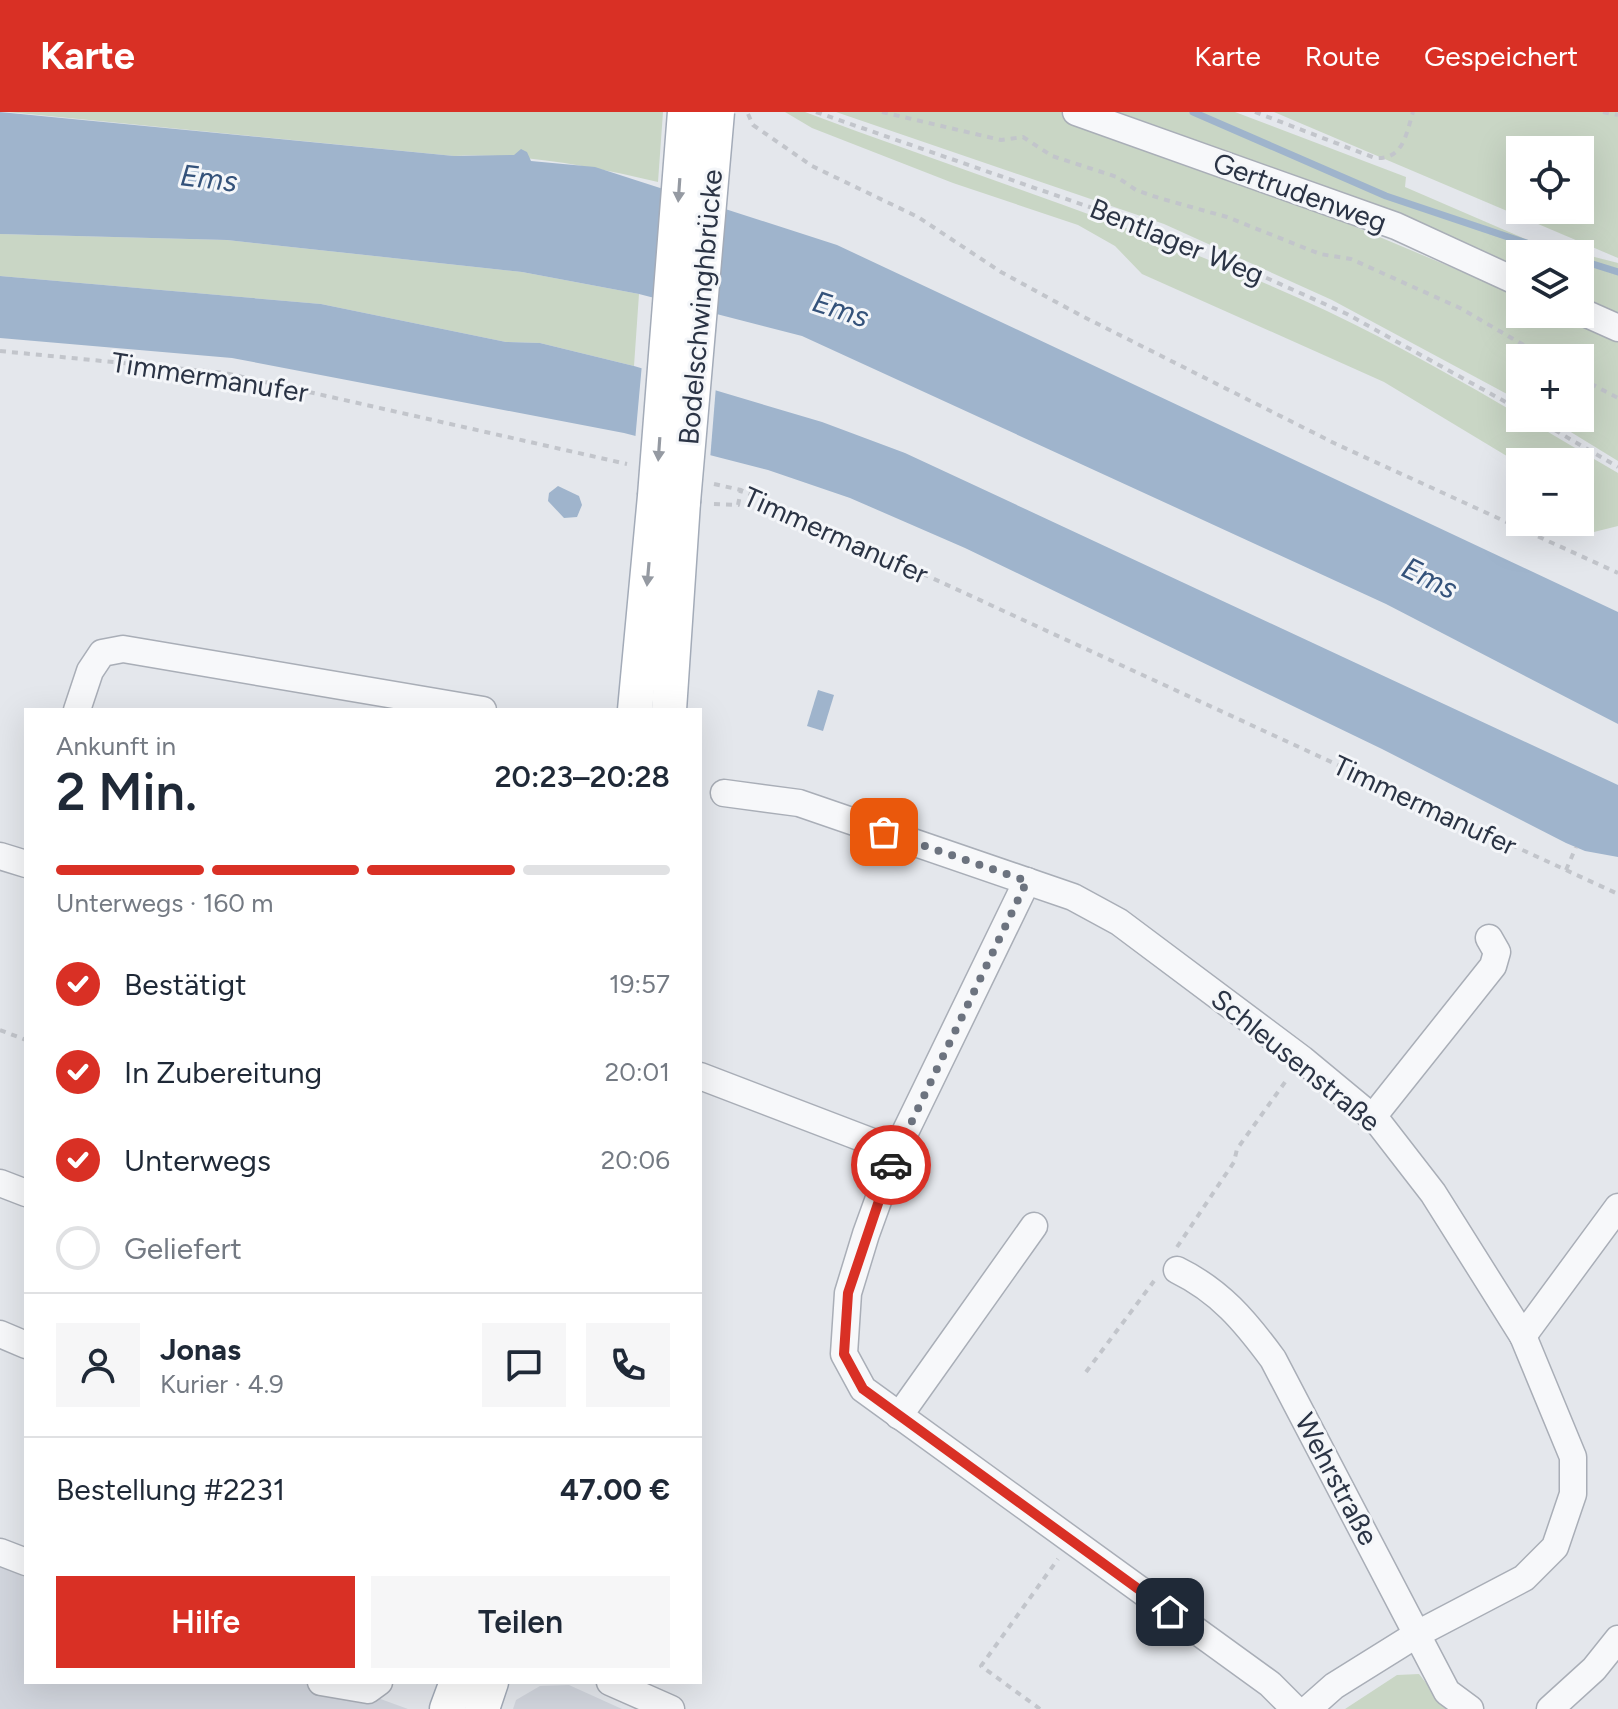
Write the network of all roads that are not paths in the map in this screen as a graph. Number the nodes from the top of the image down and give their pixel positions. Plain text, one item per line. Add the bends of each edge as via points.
1 (685, 112) edge
2 (717, 112) edge
3 (1076, 112) edge
4 (1506, 277) edge
5 (1594, 317) edge
6 (1618, 328) edge
7 (684, 504) junction
8 (78, 708) edge
9 (471, 708) edge
10 (635, 708) edge
11 (669, 708) edge
12 (724, 793) dead end
13 (0, 856) edge
14 (24, 863) edge
15 (1027, 881) junction
16 (1489, 938) dead end
17 (702, 1077) edge
18 (1372, 1118) junction
19 (896, 1151) junction
20 (0, 1183) edge
21 (24, 1192) edge
22 (1618, 1207) edge
23 (1034, 1226) dead end
24 (1177, 1270) road end
25 (0, 1334) edge
26 (1523, 1336) junction
27 (24, 1344) edge
28 (899, 1416) junction
29 (0, 1552) edge
30 (24, 1561) edge
31 (1419, 1633) junction
32 (1618, 1639) edge
33 (333, 1684) edge
34 (376, 1684) edge
35 (456, 1684) edge
36 (615, 1684) edge
37 (447, 1709) edge
38 (671, 1709) edge
39 (1295, 1709) edge
40 (1308, 1709) edge
41 (1470, 1709) edge
42 (1550, 1709) edge

1 -> 7 main road, Bodelschwinghbrücke, bridge
2 - 7 main road, Bodelschwinghbrücke, bridge
3 - 4 street, Gertrudenweg via 1396,226
5 - 6 street
7 -> 10 main road
7 - 11 main road
8 - 9 street via 102,653 123,649
12 - 15 street, Schleusenstraße via 799,803
13 - 14 street
15 - 18 street, Schleusenstraße via 1073,897 1119,922
15 - 19 street
16 - 18 street via 1497,952 1493,966
17 - 19 street
18 - 26 street, Schleusenstraße via 1433,1193
19 - 28 street via 848,1293 844,1354 863,1389
20 - 21 street
22 - 26 street
23 - 28 street
24 - 31 street, Wehrstraße via 1208,1285 1273,1359
25 - 27 street
26 - 31 street, Schleusenstraße via 1573,1457 1573,1494 1555,1547 1524,1578
28 - 39 street via 1270,1684
29 - 30 street
31 - 40 street, Schleusenstraße via 1334,1686
31 - 41 street, Wehrstraße via 1447,1692
32 - 42 street
33 - 34 street via 368,1690
35 - 37 main road
36 - 38 street

